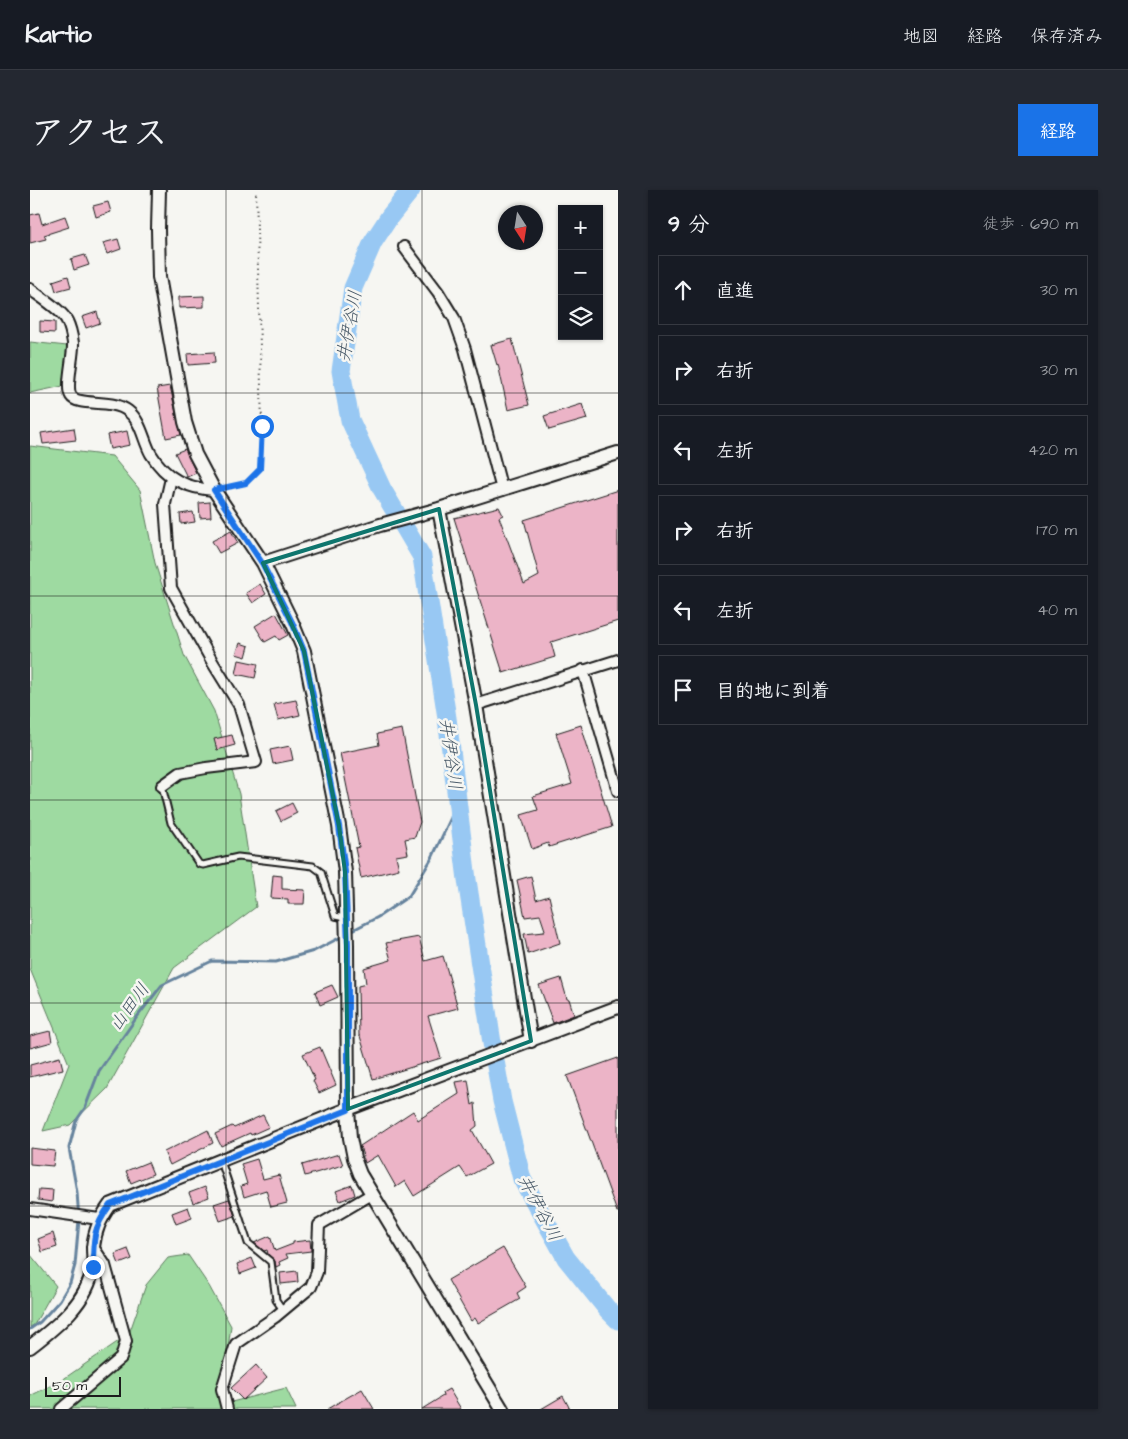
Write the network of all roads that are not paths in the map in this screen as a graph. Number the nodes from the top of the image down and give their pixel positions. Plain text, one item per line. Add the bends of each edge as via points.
1 (159, 190) edge
2 (404, 247) dead end
3 (30, 288) edge
4 (618, 453) edge
5 (171, 478) junction
6 (214, 490) junction
7 (502, 490) junction
8 (434, 511) junction
9 (262, 563) junction
10 (618, 660) edge
11 (584, 670) junction
12 (476, 705) junction
13 (162, 786) joint
14 (618, 791) edge
15 (346, 921) junction
16 (618, 1007) edge
17 (531, 1041) junction
18 (348, 1110) junction
19 (221, 1160) junction
20 (372, 1194) junction
21 (30, 1209) edge
22 (96, 1219) junction
23 (93, 1247) junction
24 (283, 1310) junction
25 (30, 1347) edge
26 (61, 1409) edge
27 (227, 1409) edge
28 (502, 1409) edge

1 - 6 street via 159,277 185,422 195,454
2 - 7 street via 454,318
3 - 5 street via 67,319 73,344 71,396 81,401 113,403 129,412 142,431 152,455
4 - 7 street
5 - 6 street via 197,489
5 - 13 street via 165,504 171,588 239,705 256,762 180,773
6 - 9 street
7 - 8 street
8 - 9 street
8 - 12 street
9 - 15 street via 304,651 339,826 345,872
10 - 11 street
11 - 12 street
11 - 14 street
12 - 17 street
13 - 15 lane via 170,823 199,864 238,857 314,866 321,872 334,916
15 - 18 street
16 - 17 street
17 - 18 street
18 - 19 street
18 - 20 street via 354,1158
19 - 22 street via 110,1205
19 - 24 lane via 248,1243 271,1262 276,1300
20 - 24 street via 319,1225 317,1272 311,1287
20 - 28 street
21 - 22 street
22 - 23 street
23 - 25 street via 93,1267 84,1295 58,1325
23 - 26 street via 105,1265 126,1341 121,1358
24 - 27 street via 236,1344 222,1390

